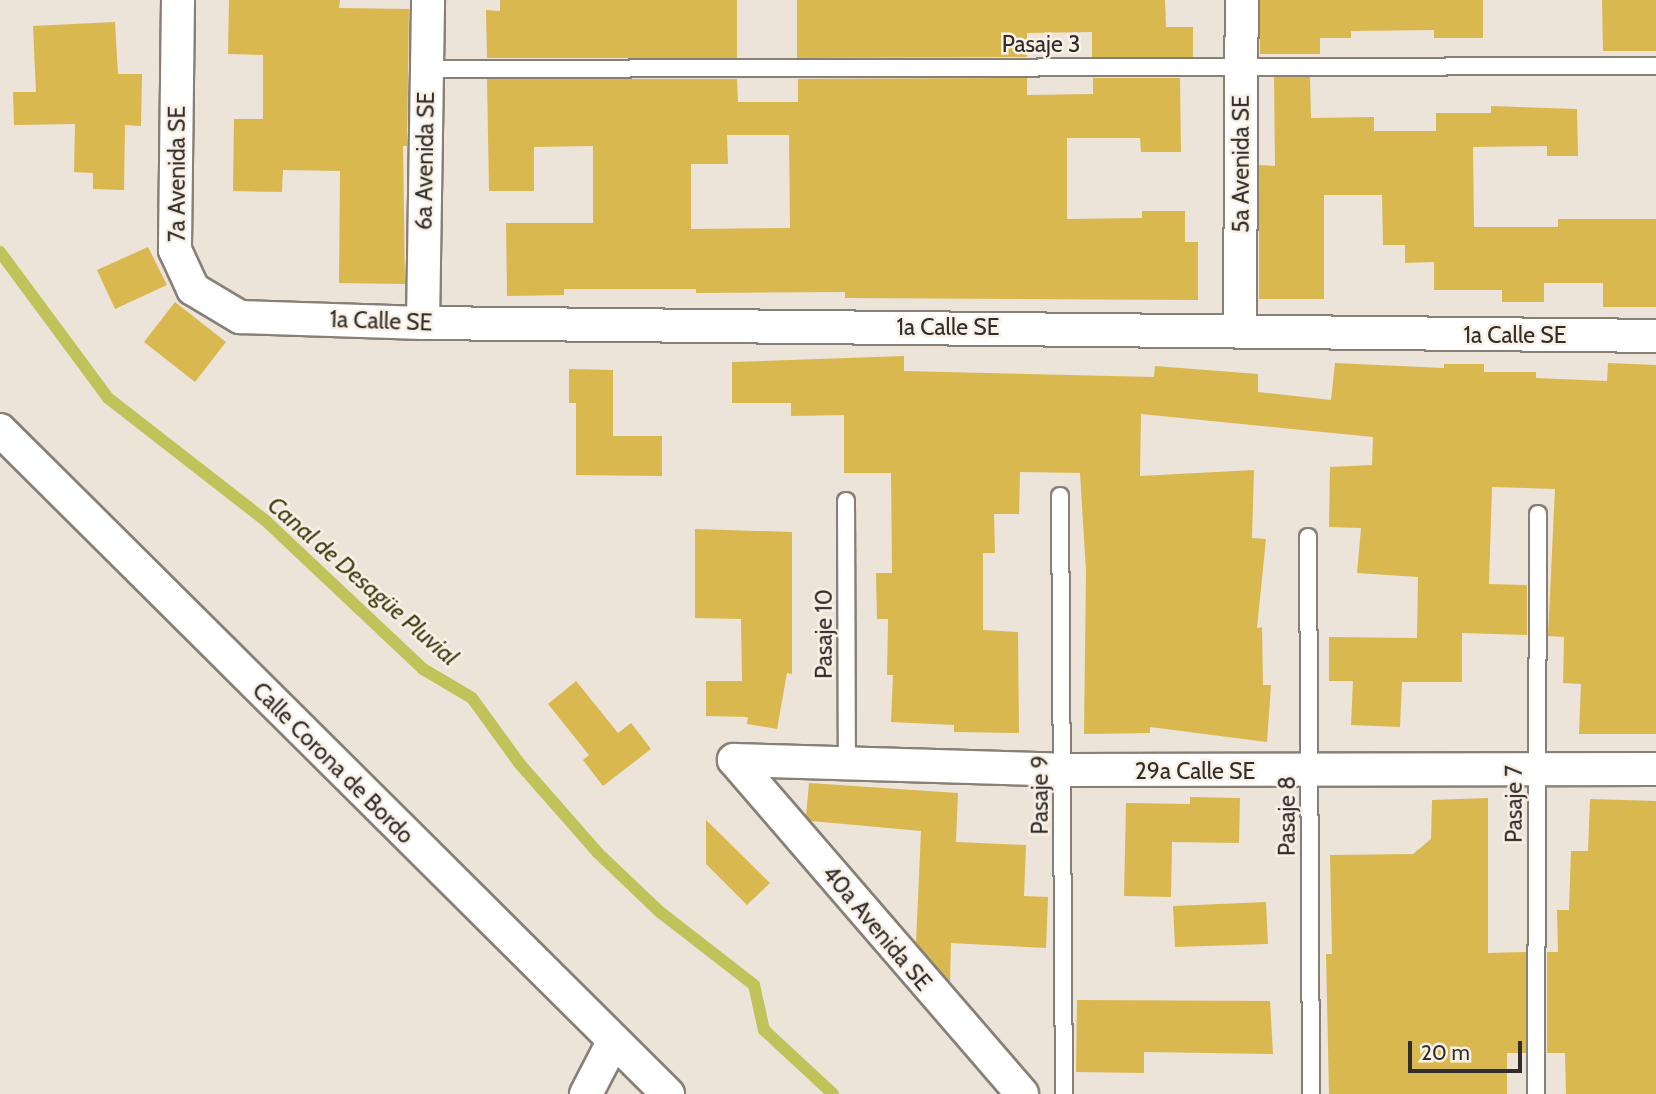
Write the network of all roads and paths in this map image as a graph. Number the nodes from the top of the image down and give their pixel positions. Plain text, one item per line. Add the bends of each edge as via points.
1 (178, 0) edge
2 (428, 0) edge
3 (1242, 0) edge
4 (1656, 66) edge
5 (1241, 67) junction
6 (427, 69) junction
7 (240, 317) joint
8 (423, 323) junction
9 (1240, 329) junction
10 (1656, 336) edge
11 (0, 430) edge
12 (1060, 496) dead end
13 (846, 501) dead end
14 (1538, 514) dead end
15 (1308, 537) dead end
16 (734, 760) joint
17 (847, 766) junction
18 (1656, 769) edge
19 (1063, 770) junction
20 (1309, 771) junction
21 (1537, 771) junction
22 (613, 1042) junction
23 (586, 1094) edge
24 (668, 1094) edge
25 (1022, 1094) edge
26 (1064, 1094) edge
27 (1311, 1094) edge
28 (1536, 1094) edge

1 - 7 street, 7a Avenida SE via 175,250 193,289
2 - 6 street, 6a Avenida SE
3 - 5 street, 5a Avenida SE
4 - 5 lane, Pasaje 3
5 - 6 lane, Pasaje 3
5 - 9 street, 5a Avenida SE
6 - 8 street, 6a Avenida SE
7 - 8 street, 1a Calle SE
8 - 9 street, 1a Calle SE
9 - 10 street, 1a Calle SE
11 - 22 street, Calle Corona de Bordo
12 - 19 lane, Pasaje 9
13 - 17 lane, Pasaje 10
14 - 21 lane, Pasaje 7
15 - 20 lane, Pasaje 8
16 - 17 street, 29a Calle SE
16 - 25 street, 40a Avenida SE
17 - 19 street, 29a Calle SE
18 - 21 street, 29a Calle SE
19 - 20 street, 29a Calle SE
19 - 26 lane, Pasaje 9
20 - 21 street, 29a Calle SE
20 - 27 lane, Pasaje 8
21 - 28 lane, Pasaje 7
22 - 23 street
22 - 24 street, Calle Corona de Bordo

